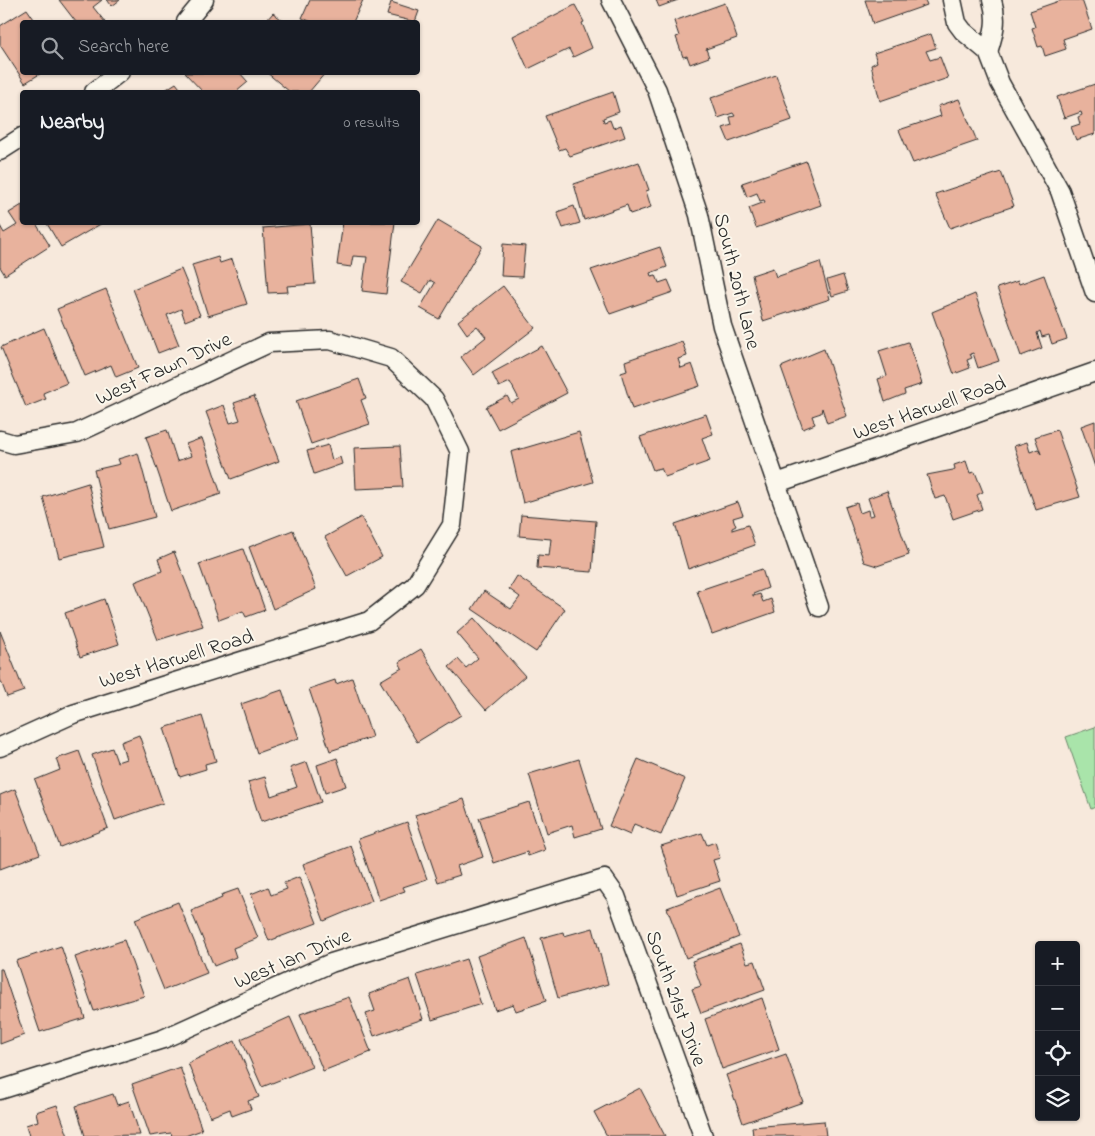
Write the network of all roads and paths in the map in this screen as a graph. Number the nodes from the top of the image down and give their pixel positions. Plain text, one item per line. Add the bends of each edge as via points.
1 (204, 0) edge
2 (611, 0) edge
3 (952, 0) edge
4 (992, 0) edge
5 (188, 20) edge
6 (988, 52) junction
7 (116, 75) edge
8 (97, 90) edge
9 (20, 138) edge
10 (0, 150) edge
11 (1095, 293) edge
12 (1095, 372) edge
13 (0, 440) edge
14 (777, 483) junction
15 (819, 607) dead end
16 (369, 622) joint
17 (0, 747) edge
18 (604, 879) joint
19 (0, 1090) edge
20 (704, 1136) edge

1 - 5 street
2 - 14 street, South 20th Lane via 657,90 699,215 722,326
3 - 6 street via 962,31
4 - 6 street via 996,14 995,32
6 - 11 street via 1000,83 1060,191
7 - 8 street
9 - 10 street
12 - 14 street, West Harwell Road
13 - 16 street, West Fawn Drive via 14,444 77,433 270,343 330,340 391,358 434,399 460,452 452,525 415,584
14 - 15 street, South 20th Lane
16 - 17 street, West Harwell Road via 73,714
18 - 19 street, West Ian Drive via 331,963 163,1039
18 - 20 street, South 21st Drive via 616,896

